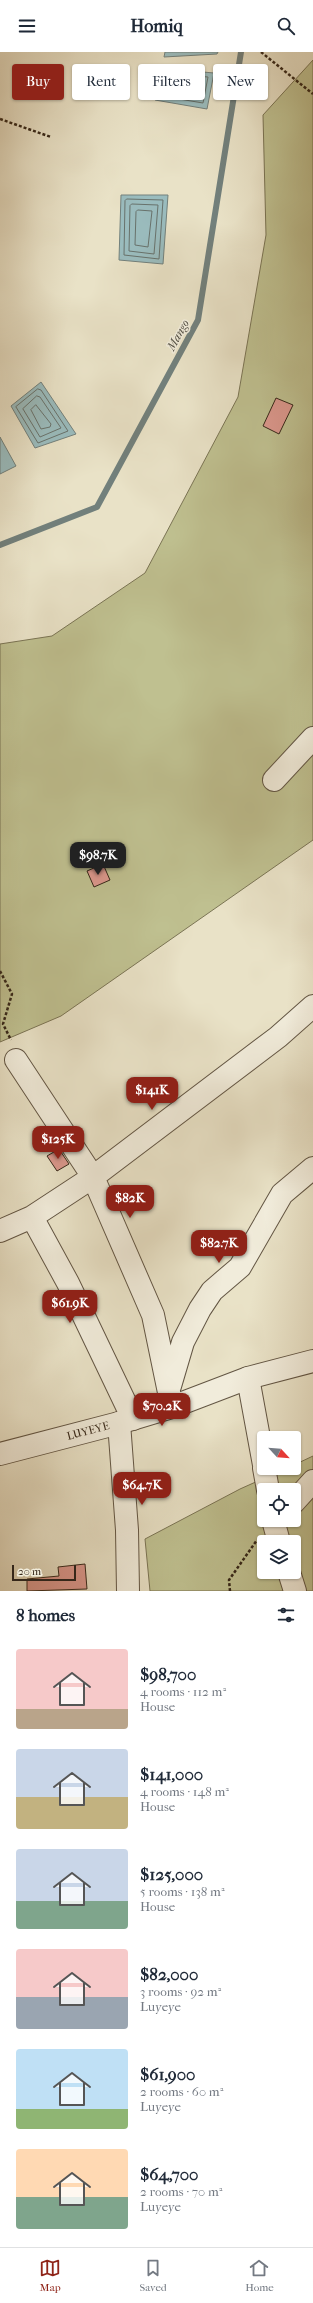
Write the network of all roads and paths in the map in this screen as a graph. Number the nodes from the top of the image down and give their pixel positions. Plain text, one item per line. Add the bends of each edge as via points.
1 (261, 52) edge
2 (313, 94) edge
3 (0, 119) edge
4 (51, 136) dead end
5 (313, 738) edge
6 (274, 780) dead end
7 (0, 971) edge
8 (313, 1006) edge
9 (16, 1060) joint
10 (313, 1168) edge
11 (93, 1177) junction
12 (32, 1217) junction
13 (0, 1231) edge
14 (313, 1361) edge
15 (248, 1378) junction
16 (171, 1397) junction
17 (126, 1421) junction
18 (258, 1431) edge
19 (0, 1454) edge
20 (313, 1480) edge
21 (301, 1494) edge
22 (276, 1527) edge
23 (291, 1579) edge
24 (128, 1591) edge
25 (230, 1591) edge
26 (295, 1591) edge

1 - 2 path
3 - 4 path
5 - 6 street
7 - 9 path via 12,994 3,1024 12,1043
8 - 11 street via 278,1037
9 - 11 street
10 - 16 street via 282,1194 240,1267 212,1291 200,1309 183,1342
11 - 12 street
11 - 16 street via 153,1315
12 - 13 street
12 - 17 street via 68,1283
14 - 15 street, LUYEYE
15 - 16 street, LUYEYE
15 - 18 street
16 - 17 street, LUYEYE
17 - 19 street, LUYEYE
17 - 24 street
20 - 21 street
22 - 25 path via 254,1543 241,1561 229,1580
23 - 26 street

